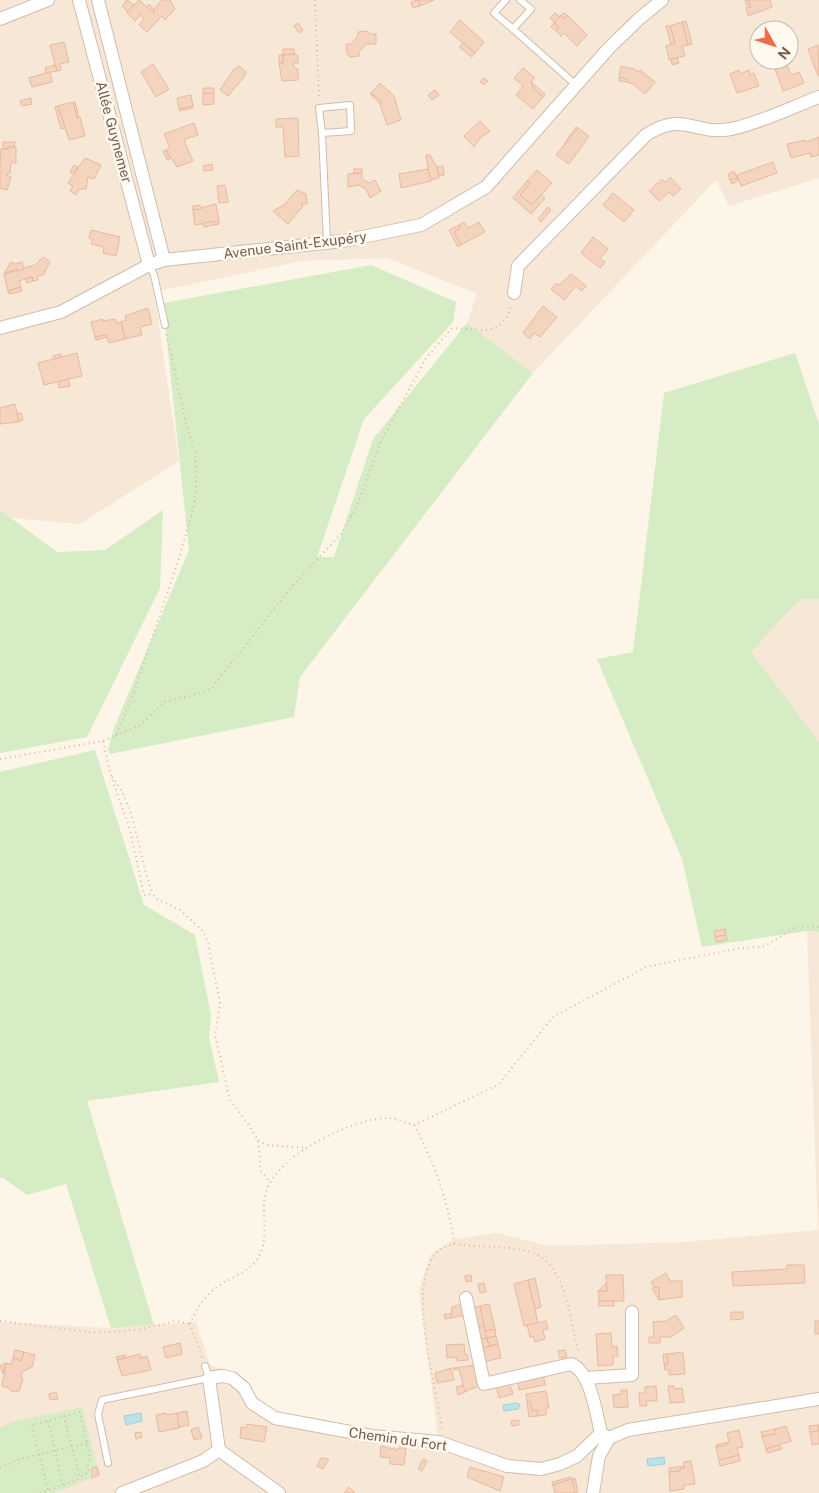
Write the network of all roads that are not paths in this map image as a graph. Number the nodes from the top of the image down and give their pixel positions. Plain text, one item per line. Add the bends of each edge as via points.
1 (48, 0) edge
2 (79, 0) edge
3 (98, 0) edge
4 (506, 0) edge
5 (520, 0) edge
6 (662, 0) edge
7 (0, 19) edge
8 (513, 29) junction
9 (576, 85) junction
10 (819, 98) edge
11 (322, 133) junction
12 (327, 242) junction
13 (164, 260) junction
14 (149, 265) junction
15 (514, 293) road end
16 (165, 325) road end
17 (0, 328) edge
18 (466, 1298) dead end
19 (632, 1312) dead end
20 (207, 1372) junction
21 (586, 1378) junction
22 (819, 1398) edge
23 (605, 1435) junction
24 (219, 1450) junction
25 (108, 1463) dead end
26 (122, 1493) edge
27 (279, 1493) edge
28 (592, 1493) edge

1 - 7 street
2 - 14 street, Allée Guynemer
3 - 13 street, Allée Guynemer
4 - 8 lane via 494,13
5 - 8 lane via 531,9
6 - 9 street, Avenue Saint-Exupéry via 634,24
8 - 9 lane
9 - 12 street, Avenue Saint-Exupéry via 486,186 420,225 343,242
10 - 15 street via 733,129 714,131 675,122 661,125 646,134 518,266
11 - 11 lane via 351,131 350,105 319,108
11 - 12 lane
12 - 13 street, Avenue Saint-Exupéry
13 - 14 street, Avenue Saint-Exupéry
14 - 16 lane
14 - 17 street, Avenue Saint-Exupéry via 61,312
18 - 21 street via 484,1384 571,1364 578,1367
19 - 21 street via 632,1374
20 - 23 street, Chemin du Fort via 232,1378 244,1388 252,1403 275,1418 372,1436 439,1442 507,1466 541,1469 577,1456
20 - 24 street
20 - 25 lane, Chemin du Fort via 102,1400 98,1414
21 - 23 street
22 - 23 street, Chemin du Fort
23 - 28 street
24 - 26 street via 204,1462
24 - 27 street

